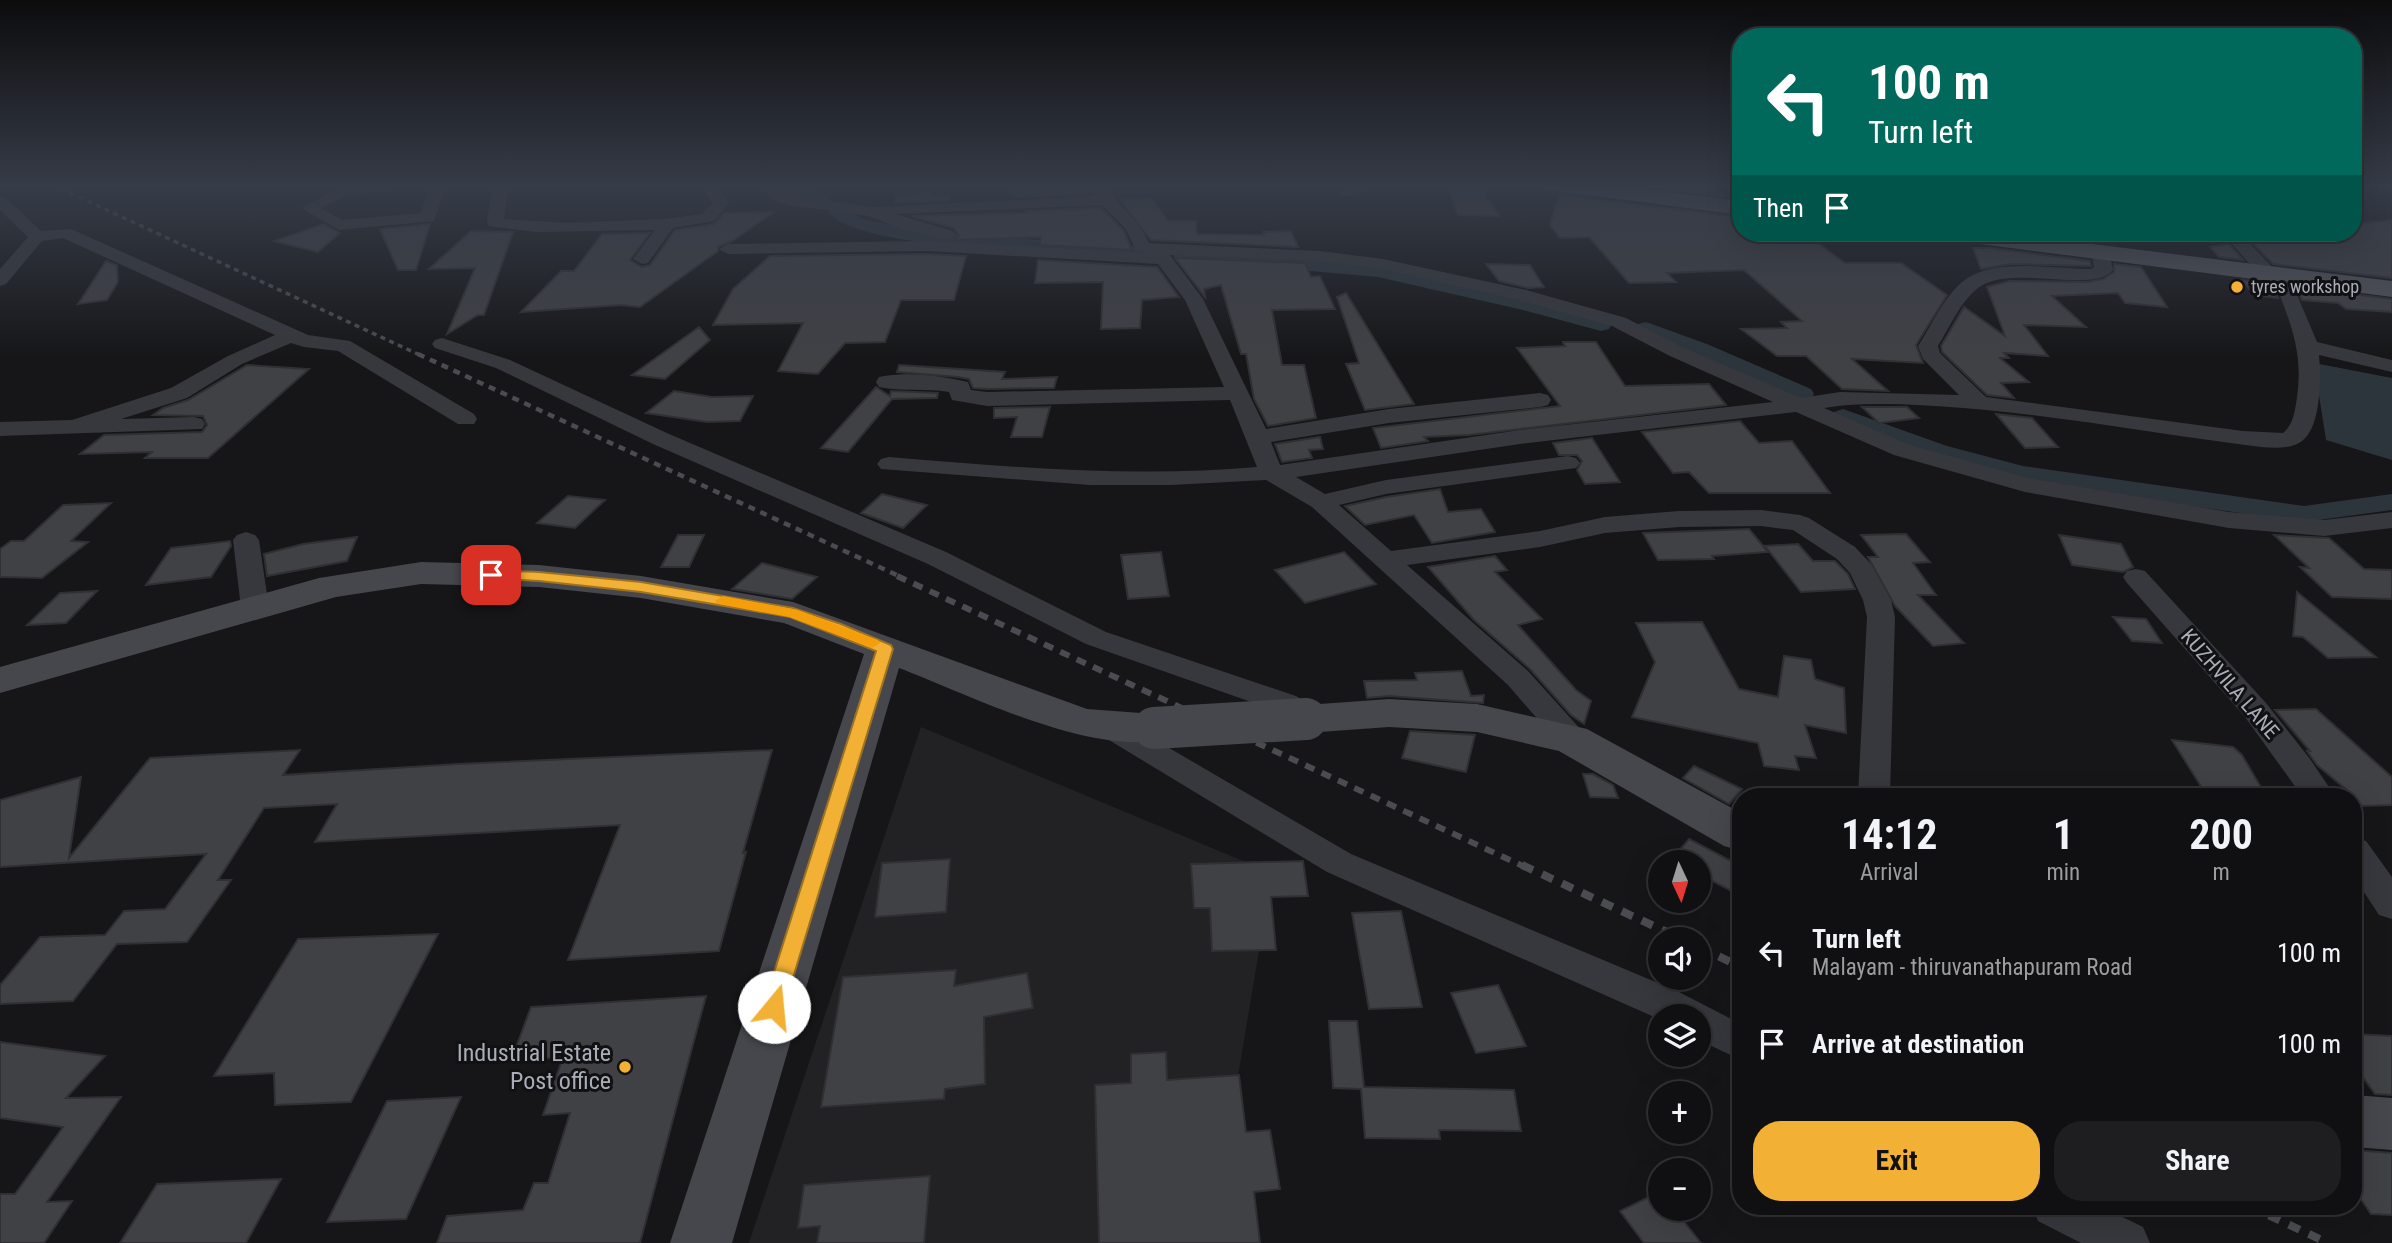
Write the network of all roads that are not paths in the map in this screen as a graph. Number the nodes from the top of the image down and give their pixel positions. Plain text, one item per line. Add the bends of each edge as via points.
1 (32, 243) edge
2 (87, 243) edge
3 (654, 243) edge
4 (1043, 243) edge
5 (1146, 243) edge
6 (2033, 243) edge
7 (2114, 243) edge
8 (2241, 243) edge
9 (728, 249) dead end
10 (2100, 251) junction
11 (1153, 252) junction
12 (642, 259) dead end
13 (2267, 268) junction
14 (2392, 277) edge
15 (0, 281) edge
16 (2392, 289) edge
17 (1610, 320) junction
18 (292, 335) junction
19 (442, 344) dead end
20 (2308, 346) junction
21 (2392, 366) edge
22 (887, 382) dead end
23 (1237, 393) junction
24 (1540, 400) dead end
25 (1833, 400) junction
26 (1978, 400) junction
27 (1799, 404) junction
28 (466, 419) dead end
29 (194, 424) dead end
30 (74, 427) junction
31 (0, 429) edge
32 (1258, 436) junction
33 (1568, 463) dead end
34 (889, 464) dead end
35 (1271, 473) junction
36 (1321, 502) junction
37 (2389, 524) edge
38 (246, 540) dead end
39 (1383, 560) junction
40 (2136, 577) dead end
41 (255, 608) junction
42 (885, 649) junction
43 (0, 680) edge
44 (1309, 719) junction
45 (1105, 724) junction
46 (1572, 739) junction
47 (1874, 788) edge
48 (2314, 788) edge
49 (1732, 829) edge
50 (2362, 862) edge
51 (2392, 905) edge
52 (1667, 1004) edge
53 (1711, 1027) edge
54 (1732, 1038) edge
55 (2362, 1122) edge
56 (2392, 1124) edge
57 (2072, 1215) edge
58 (701, 1243) edge
59 (2127, 1243) edge

1 - 15 street
2 - 18 street
3 - 12 street
4 - 11 street
5 - 11 street
6 - 10 main road
7 - 13 main road
8 - 13 street
9 - 11 street via 914,246
10 - 13 main road
10 - 26 street via 2104,270 2093,274 1995,275 1964,292 1928,346 1930,355
11 - 17 street via 1320,256 1383,264
11 - 23 street via 1194,299
13 - 14 main road
13 - 16 main road
13 - 20 street
17 - 25 street via 1672,333
17 - 27 street
18 - 28 street via 304,341 343,345
18 - 30 street via 234,360 179,393
19 - 44 street via 503,364 661,439 937,558 1096,638 1285,703
20 - 21 street
20 - 26 street via 2307,408 2302,430 2292,438 2243,438
22 - 23 street via 950,384 960,387 960,395 987,400
23 - 32 street
24 - 32 street
25 - 26 street
25 - 27 street
27 - 35 street
27 - 37 street via 1902,450 2025,485 2229,520 2324,528
29 - 30 street
30 - 31 street
32 - 35 street
33 - 36 street via 1386,488
34 - 35 street via 1105,478
35 - 36 street
36 - 39 street
38 - 41 street
39 - 46 street via 1518,678
39 - 47 street via 1540,539 1605,525 1761,518 1800,523 1846,553 1862,570 1877,600 1881,640
40 - 48 street, KUZHVILA LANE via 2242,695
41 - 42 main road via 332,586 421,573 539,576 641,587 793,613
41 - 43 main road
42 - 45 main road via 1082,723
42 - 58 main road
44 - 45 main road, bridge via 1154,727
44 - 46 main road via 1389,713 1477,718
45 - 52 street via 1339,863
46 - 49 main road
50 - 51 street
53 - 54 street
55 - 56 main road
57 - 59 street

